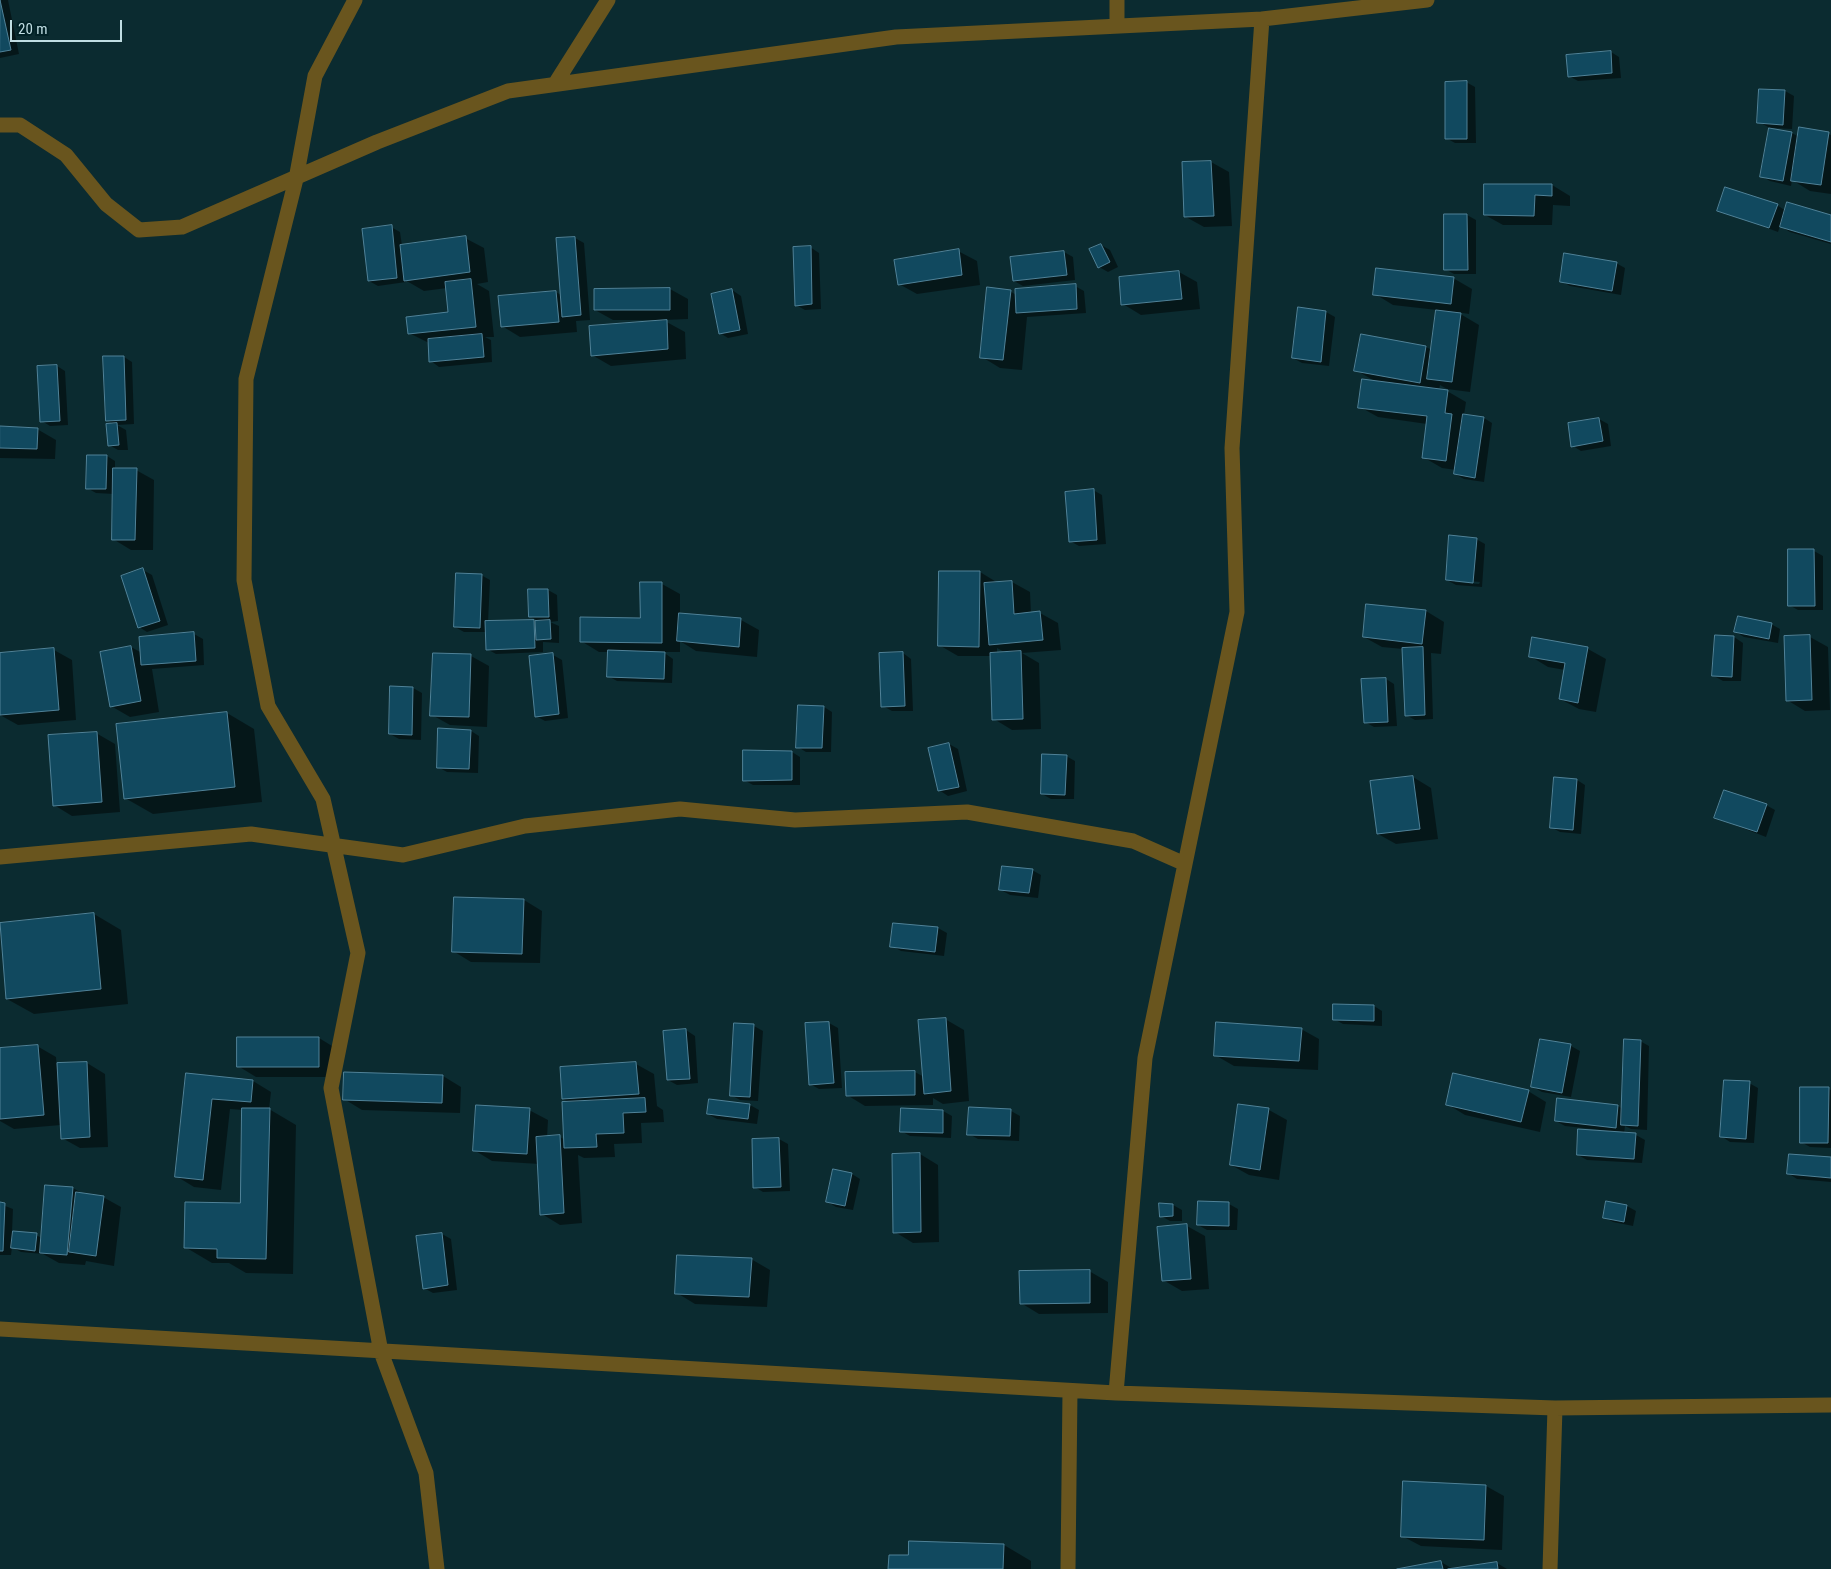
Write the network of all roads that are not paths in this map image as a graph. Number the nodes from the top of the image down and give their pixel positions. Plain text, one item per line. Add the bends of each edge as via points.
1 (356, 0) edge
2 (608, 0) edge
3 (1116, 0) edge
4 (1427, 0) edge
5 (1262, 19) junction
6 (1116, 26) junction
7 (556, 84) junction
8 (0, 124) edge
9 (296, 178) junction
10 (334, 846) junction
11 (0, 857) edge
12 (1185, 864) junction
13 (0, 1329) edge
14 (381, 1352) junction
15 (1070, 1391) junction
16 (1116, 1393) junction
17 (1831, 1405) edge
18 (1555, 1408) junction
19 (437, 1569) edge
20 (1068, 1569) edge
21 (1550, 1569) edge

1 - 9 street via 315,76
2 - 7 street
3 - 6 street
4 - 5 street
5 - 6 street
5 - 12 street via 1232,448 1237,612
6 - 7 street via 896,37
7 - 9 street via 508,91 377,142
8 - 9 street via 20,125 66,155 106,204 139,230 182,227
9 - 10 street via 246,379 244,580 268,706 323,799
10 - 11 street via 251,834
10 - 12 street via 403,855 525,826 680,809 795,820 967,812 1133,841
10 - 14 street via 358,953 331,1088
12 - 16 street via 1145,1058
13 - 14 street
14 - 15 street
14 - 19 street via 426,1473
15 - 16 street
15 - 20 street
16 - 18 street
17 - 18 street
18 - 21 street

